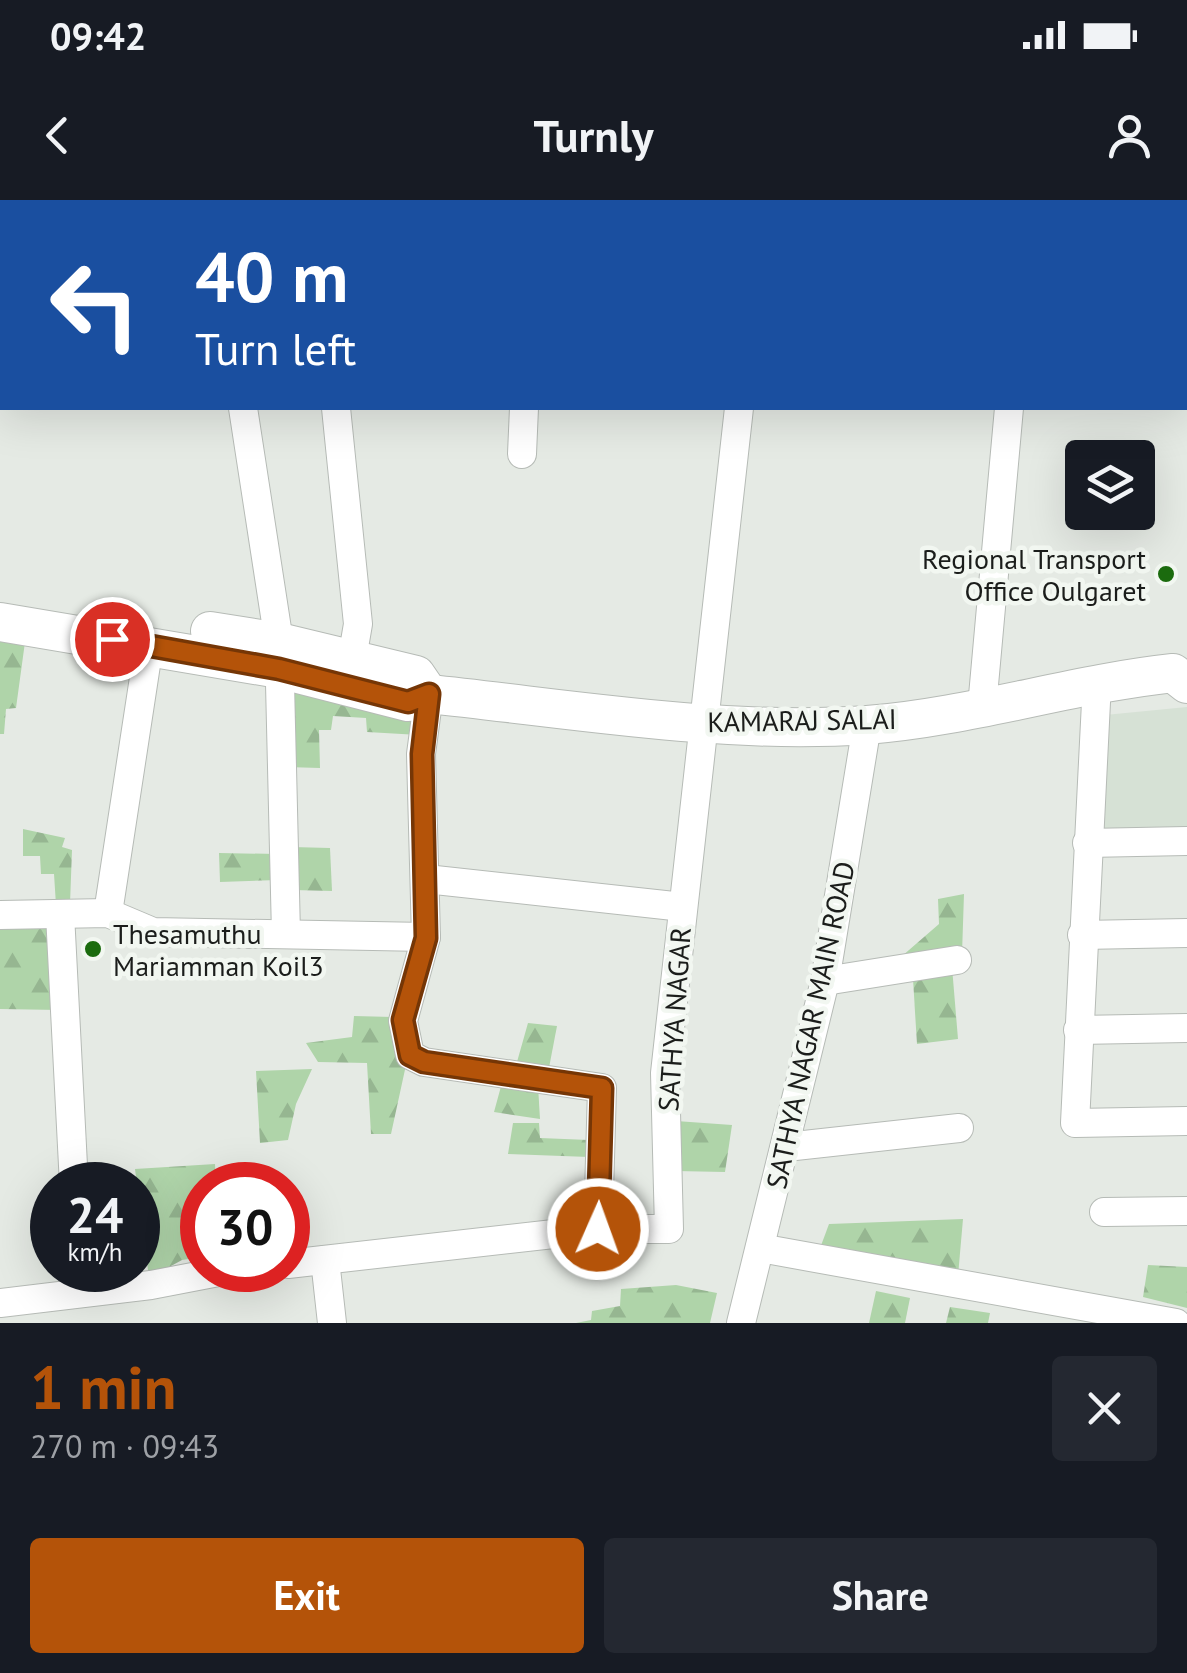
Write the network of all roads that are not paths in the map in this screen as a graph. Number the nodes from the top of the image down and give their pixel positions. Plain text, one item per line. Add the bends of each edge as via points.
1 (336, 410) edge
2 (524, 410) edge
3 (739, 410) edge
4 (1009, 410) edge
5 (247, 411) edge
6 (522, 454) dead end
7 (0, 598) edge
8 (0, 622) edge
9 (149, 645) junction
10 (279, 655) junction
11 (352, 658) junction
12 (1182, 671) edge
13 (1096, 682) junction
14 (429, 694) junction
15 (982, 706) junction
16 (702, 724) junction
17 (867, 725) junction
18 (1187, 841) edge
19 (1087, 844) junction
20 (426, 879) junction
21 (683, 907) junction
22 (108, 913) junction
23 (60, 914) junction
24 (0, 915) edge
25 (1187, 933) edge
26 (286, 934) junction
27 (1082, 934) junction
28 (426, 938) junction
29 (957, 960) dead end
30 (824, 981) junction
31 (1187, 1028) edge
32 (1078, 1030) junction
33 (1187, 1121) edge
34 (959, 1128) dead end
35 (786, 1147) junction
36 (73, 1162) edge
37 (1187, 1211) edge
38 (1104, 1212) dead end
39 (598, 1229) junction
40 (760, 1248) junction
41 (324, 1260) junction
42 (310, 1262) edge
43 (38, 1292) edge
44 (0, 1303) edge
45 (332, 1323) edge
46 (740, 1323) edge
47 (1176, 1323) edge

1 - 11 street via 358,624
2 - 6 street
3 - 16 street, SATHYA NAGAR
4 - 15 street
5 - 10 street
7 - 10 main road, KAMARAJ SALAI
8 - 9 main road, KAMARAJ SALAI
9 - 10 main road, KAMARAJ SALAI
9 - 22 street
10 - 11 main road, KAMARAJ SALAI
10 - 14 main road, KAMARAJ SALAI via 408,702
10 - 26 street
11 - 14 main road, KAMARAJ SALAI via 416,675
12 - 13 main road, KAMARAJ SALAI
13 - 15 main road, KAMARAJ SALAI
13 - 19 street
14 - 16 main road, KAMARAJ SALAI
14 - 20 street via 422,754
15 - 17 main road, KAMARAJ SALAI
16 - 17 main road, KAMARAJ SALAI
16 - 21 street, SATHYA NAGAR
17 - 30 street, SATHYA NAGAR MAIN ROAD
18 - 19 street
19 - 27 street
20 - 21 street
20 - 28 street
21 - 39 street, SATHYA NAGAR via 665,1073 669,1229
22 - 23 street
22 - 26 street via 153,932
23 - 24 street
23 - 36 street
25 - 27 street
26 - 28 street
27 - 32 street
28 - 39 street via 403,1020 410,1055 602,1088
29 - 30 street
30 - 35 street, SATHYA NAGAR MAIN ROAD
31 - 32 street
32 - 33 street via 1075,1123
34 - 35 street
35 - 40 street, SATHYA NAGAR MAIN ROAD
37 - 38 street
39 - 41 street, SATHYA NAGAR
40 - 46 street, SATHYA NAGAR MAIN ROAD
40 - 47 street
41 - 42 street, SATHYA NAGAR
41 - 45 street
43 - 44 street

